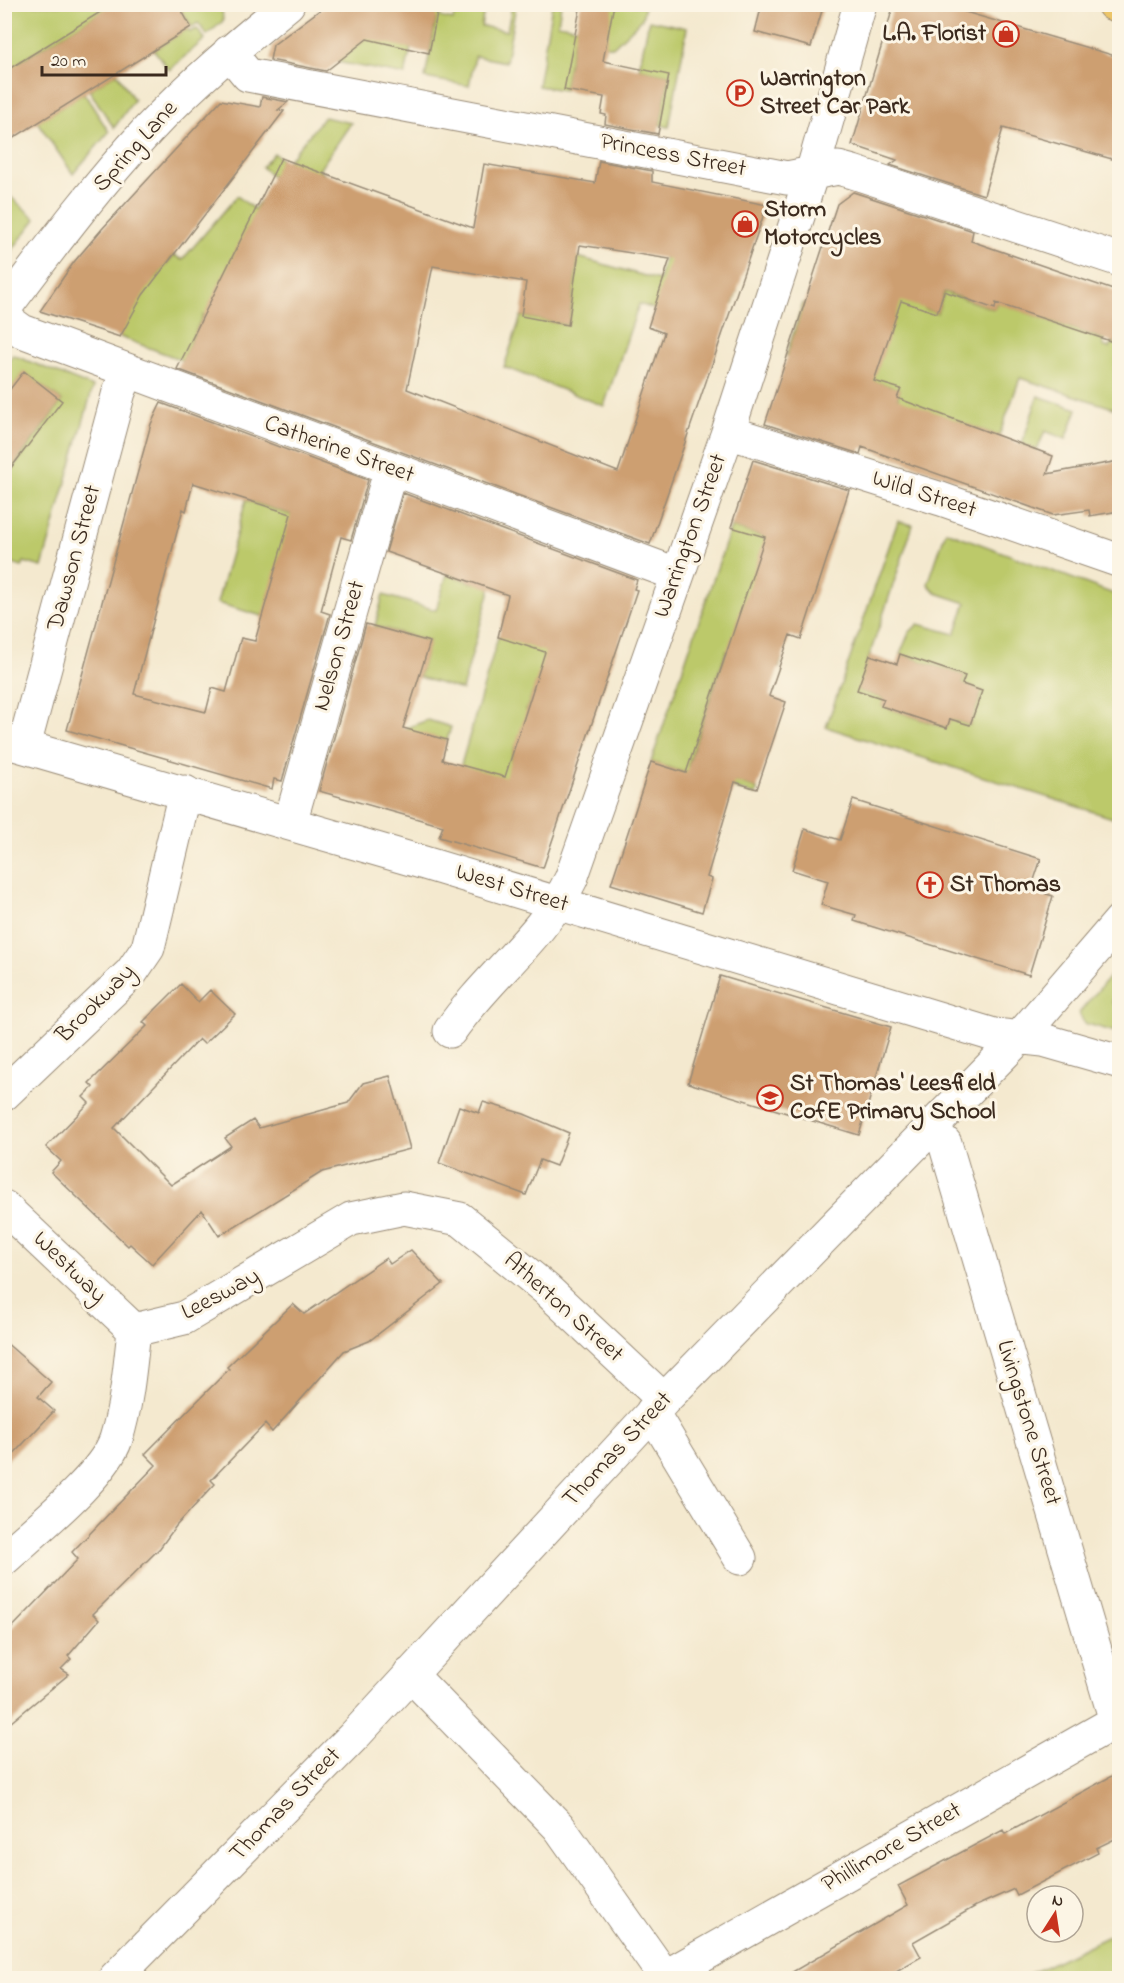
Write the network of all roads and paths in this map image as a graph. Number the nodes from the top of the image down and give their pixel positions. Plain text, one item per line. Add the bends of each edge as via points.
1 (288, 4) edge
2 (860, 4) edge
3 (1113, 4) edge
4 (1119, 6) edge
5 (229, 51) junction
6 (812, 172) junction
7 (1119, 260) edge
8 (4, 309) edge
9 (4, 318) edge
10 (128, 371) junction
11 (728, 432) junction
12 (391, 468) junction
13 (1119, 561) edge
14 (676, 574) junction
15 (14, 743) edge
16 (185, 792) junction
17 (290, 823) junction
18 (560, 904) junction
19 (1119, 921) edge
20 (450, 1031) dead end
21 (1020, 1037) junction
22 (1119, 1062) edge
23 (4, 1094) edge
24 (931, 1130) junction
25 (4, 1206) edge
26 (460, 1219) joint
27 (134, 1330) junction
28 (658, 1406) junction
29 (740, 1558) dead end
30 (4, 1559) edge
31 (410, 1674) junction
32 (1118, 1720) edge
33 (115, 1978) edge
34 (664, 1978) edge

1 - 5 street, Spring Lane
2 - 6 street, Warrington Street
3 - 4 main road
5 - 6 street, Princess Street via 248,75 787,178
5 - 8 street, Spring Lane via 148,131 59,236
6 - 7 street, Princess Street via 838,168 853,171
6 - 11 street, Warrington Street
9 - 10 street, Catherine Street via 22,331
10 - 12 street, Catherine Street
10 - 15 street, Dawson Street
11 - 13 street, Wild Street
11 - 14 street, Warrington Street
12 - 14 street, Catherine Street
12 - 17 street, Nelson Street
14 - 18 street, Warrington Street via 572,879
15 - 16 street, West Street
16 - 17 street, West Street
16 - 23 street, Brookway via 148,948 131,973
17 - 18 street, West Street
18 - 20 street, Warrington Street via 465,1008
18 - 21 street, West Street via 993,1035
19 - 21 street, Thomas Street
21 - 22 street, West Street
21 - 24 street, Thomas Street
24 - 28 street, Thomas Street
24 - 32 street, Livingstone Street via 945,1143
25 - 27 street, Westway
26 - 27 street, Leesway via 404,1208 351,1219 184,1318
26 - 28 street, Atherton Street via 546,1289
27 - 30 street via 116,1440 84,1483
28 - 29 street, Atherton Street
28 - 31 street, Thomas Street
31 - 33 street, Thomas Street
31 - 34 street, Phillimore Street via 559,1827
32 - 34 street, Phillimore Street

